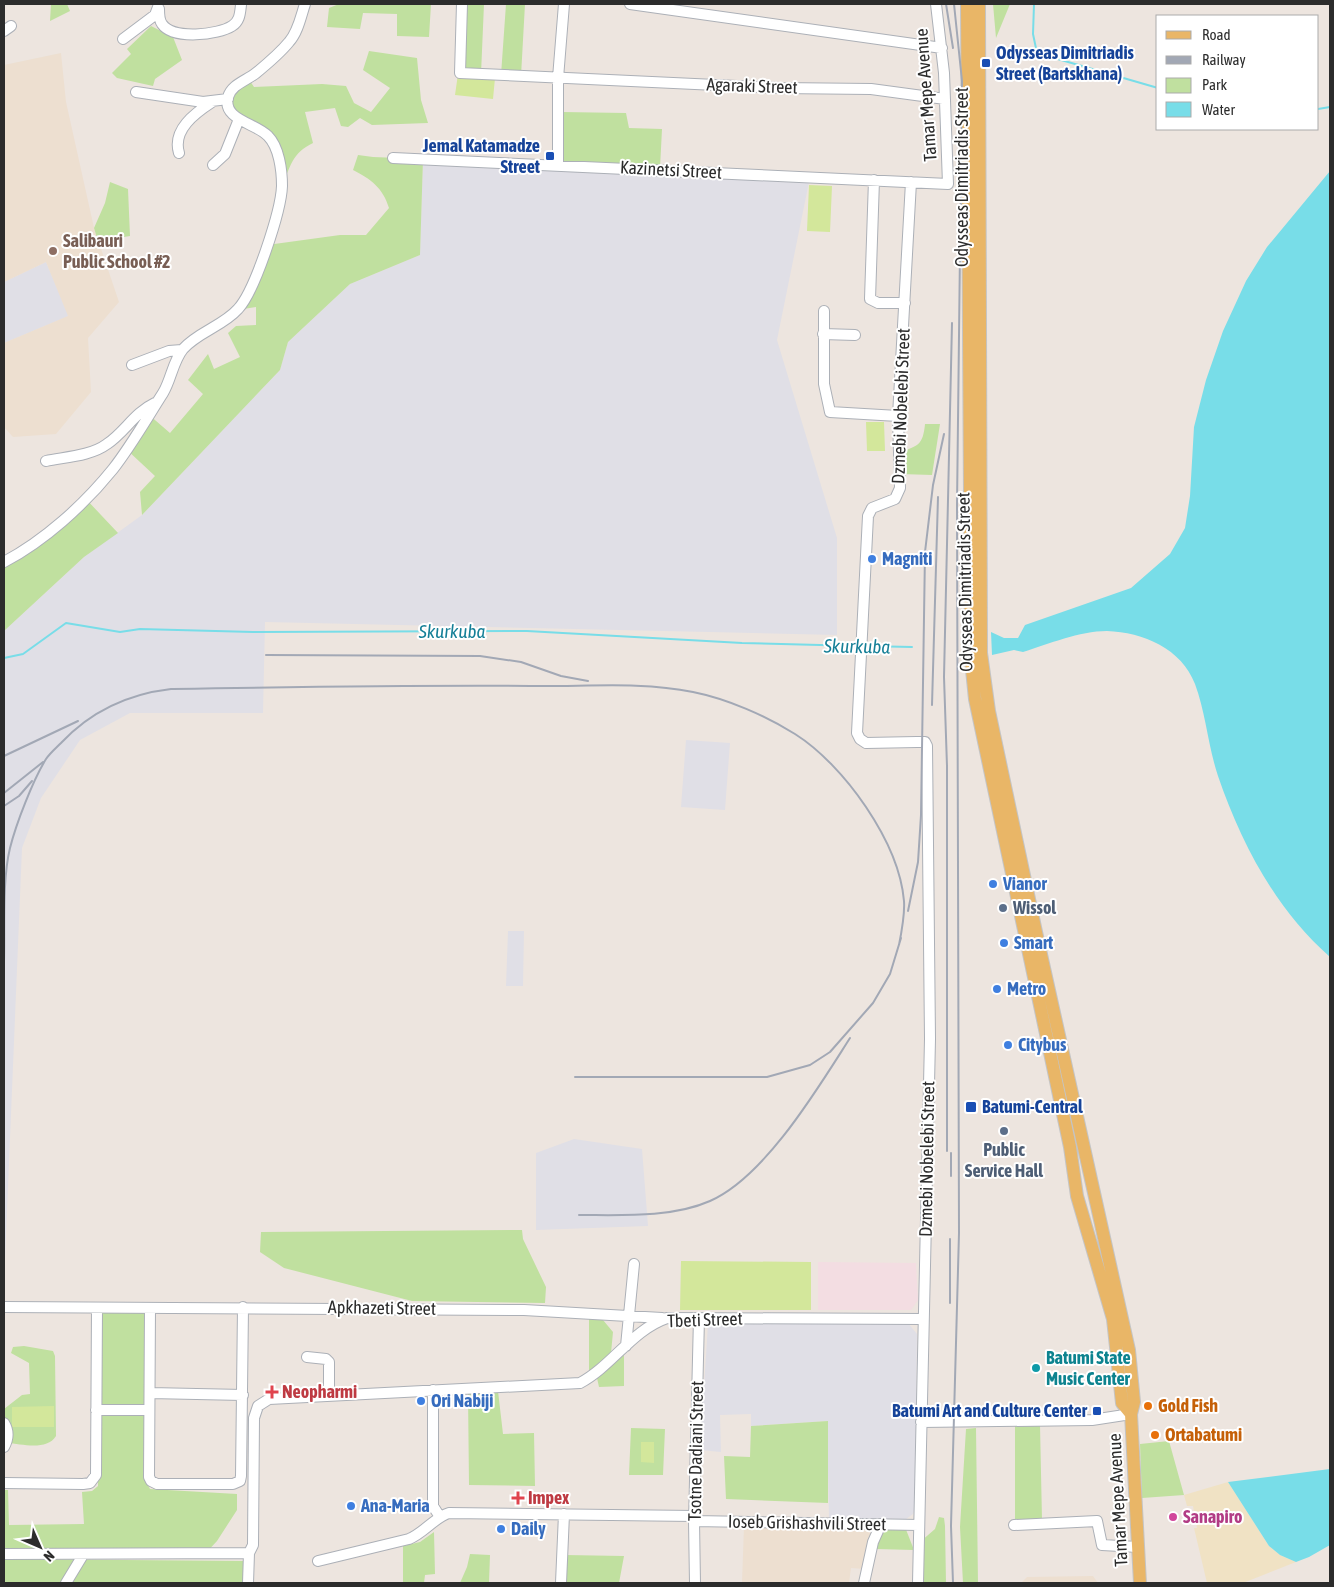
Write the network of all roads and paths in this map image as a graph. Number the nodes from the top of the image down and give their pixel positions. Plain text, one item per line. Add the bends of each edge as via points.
1 (305, 4) edge
2 (462, 4) edge
3 (564, 4) edge
4 (630, 4) edge
5 (936, 4) edge
6 (967, 4) edge
7 (978, 4) edge
8 (241, 5) dead end
9 (158, 6) edge
10 (123, 39) dead end
11 (942, 48) junction
12 (558, 78) junction
13 (136, 92) dead end
14 (228, 99) junction
15 (945, 99) junction
16 (215, 100) junction
17 (240, 120) junction
18 (179, 154) dead end
19 (393, 158) dead end
20 (213, 165) dead end
21 (558, 165) junction
22 (874, 180) junction
23 (911, 182) junction
24 (948, 184) joint
25 (905, 303) junction
26 (824, 311) dead end
27 (823, 334) junction
28 (855, 336) dead end
29 (182, 350) junction
30 (132, 365) dead end
31 (156, 403) junction
32 (898, 416) junction
33 (46, 461) dead end
34 (4, 562) edge
35 (1075, 1178) junction
36 (1091, 1179) junction
37 (1096, 1202) junction
38 (1080, 1204) junction
39 (634, 1264) dead end
40 (4, 1307) edge
41 (243, 1307) junction
42 (97, 1308) junction
43 (150, 1308) junction
44 (630, 1316) junction
45 (667, 1318) junction
46 (699, 1318) junction
47 (923, 1319) junction
48 (626, 1346) junction
49 (308, 1357) dead end
50 (433, 1390) junction
51 (150, 1393) junction
52 (242, 1395) junction
53 (329, 1396) junction
54 (96, 1410) junction
55 (150, 1410) junction
56 (1131, 1414) junction
57 (921, 1422) junction
58 (4, 1423) edge
59 (253, 1443) junction
60 (240, 1444) junction
61 (4, 1447) edge
62 (4, 1483) edge
63 (564, 1514) junction
64 (440, 1517) junction
65 (694, 1519) junction
66 (881, 1524) junction
67 (920, 1525) junction
68 (1014, 1526) dead end
69 (1138, 1547) junction
70 (249, 1553) junction
71 (4, 1554) edge
72 (83, 1555) junction
73 (318, 1561) dead end
74 (66, 1583) edge
75 (248, 1583) edge
76 (561, 1583) edge
77 (695, 1583) edge
78 (864, 1583) edge
79 (918, 1583) edge
80 (1140, 1583) edge

1 - 14 street via 290,41 257,72 231,90
2 - 12 street, Agaraki Street via 460,73
3 - 12 street
4 - 11 street
5 - 11 street, Tamar Mepe Avenue
6 - 35 main road, Odysseas Dimitriadis Street via 971,660 975,698
7 - 36 main road, Odysseas Dimitriadis Street via 981,652 989,711
8 - 9 street via 240,15 232,26 204,36 165,27 160,20
9 - 10 street via 155,15
11 - 15 street, Tamar Mepe Avenue
12 - 15 street, Agaraki Street via 871,89
12 - 21 street
13 - 16 street via 186,100
14 - 16 street
14 - 17 street via 229,110
15 - 24 street, Tamar Mepe Avenue
16 - 18 street via 195,113 184,127 176,146
17 - 20 street via 225,154
17 - 29 street via 260,128 274,146 282,182 280,206 249,294 238,310
19 - 21 street, Kazinetsi Street
21 - 22 street, Kazinetsi Street
22 - 23 street, Kazinetsi Street
22 - 25 street via 870,299 878,303
23 - 24 street, Kazinetsi Street
23 - 25 street, Dzmebi Nobelebi Street
25 - 32 street, Dzmebi Nobelebi Street
26 - 27 street
27 - 28 street
27 - 32 street via 824,384 830,412
29 - 30 street via 169,351
29 - 31 street
31 - 33 street via 142,409 106,445 94,451
31 - 34 street via 103,480 43,535
32 - 47 street, Dzmebi Nobelebi Street via 899,492 890,502 872,508 868,516 857,733 866,744 925,742 927,746 930,1039
35 - 36 main road
35 - 38 main road, Odysseas Dimitriadis Street
36 - 37 main road, Odysseas Dimitriadis Street
37 - 38 main road via 1089,1206
37 - 56 main road via 1130,1350 1134,1402
38 - 56 main road via 1112,1319 1122,1403
39 - 44 street
40 - 42 street, Apkhazeti Street
41 - 43 street, Apkhazeti Street
41 - 44 street, Apkhazeti Street via 515,1310
41 - 52 street
42 - 43 street, Apkhazeti Street
42 - 54 street
43 - 51 street
44 - 45 street, Apkhazeti Street
44 - 48 street
45 - 46 street, Tbeti Street
45 - 48 street, Tbeti Street via 645,1328
46 - 47 street, Tbeti Street
46 - 65 street, Tsotne Dadiani Street
47 - 57 street, Dzmebi Nobelebi Street
48 - 50 street, Tbeti Street via 580,1383
49 - 53 street via 329,1362
50 - 53 street, Tbeti Street
50 - 64 street via 433,1506
51 - 52 street
51 - 55 street
52 - 60 street
53 - 59 street, Tbeti Street via 269,1399 258,1406
54 - 55 street
54 - 62 street via 96,1475 90,1483
55 - 60 street via 149,1476 157,1484 237,1483 241,1476
56 - 57 street via 1092,1420
56 - 69 main road, Tamar Mepe Avenue
57 - 67 street, Dzmebi Nobelebi Street
58 - 61 street via 8,1438
59 - 60 street
59 - 70 street via 253,1542
63 - 64 street, Ioseb Grishashvili Street via 467,1512
63 - 65 street, Ioseb Grishashvili Street
63 - 76 street
64 - 73 street via 419,1535 409,1539
65 - 66 street, Ioseb Grishashvili Street
65 - 77 street, Tsotne Dadiani Street
66 - 67 street, Ioseb Grishashvili Street
66 - 78 street via 873,1542
67 - 79 street, Dzmebi Nobelebi Street
68 - 69 street via 1097,1521 1102,1545
69 - 80 main road, Tamar Mepe Avenue
70 - 72 street
70 - 75 street
71 - 72 street
72 - 74 street

